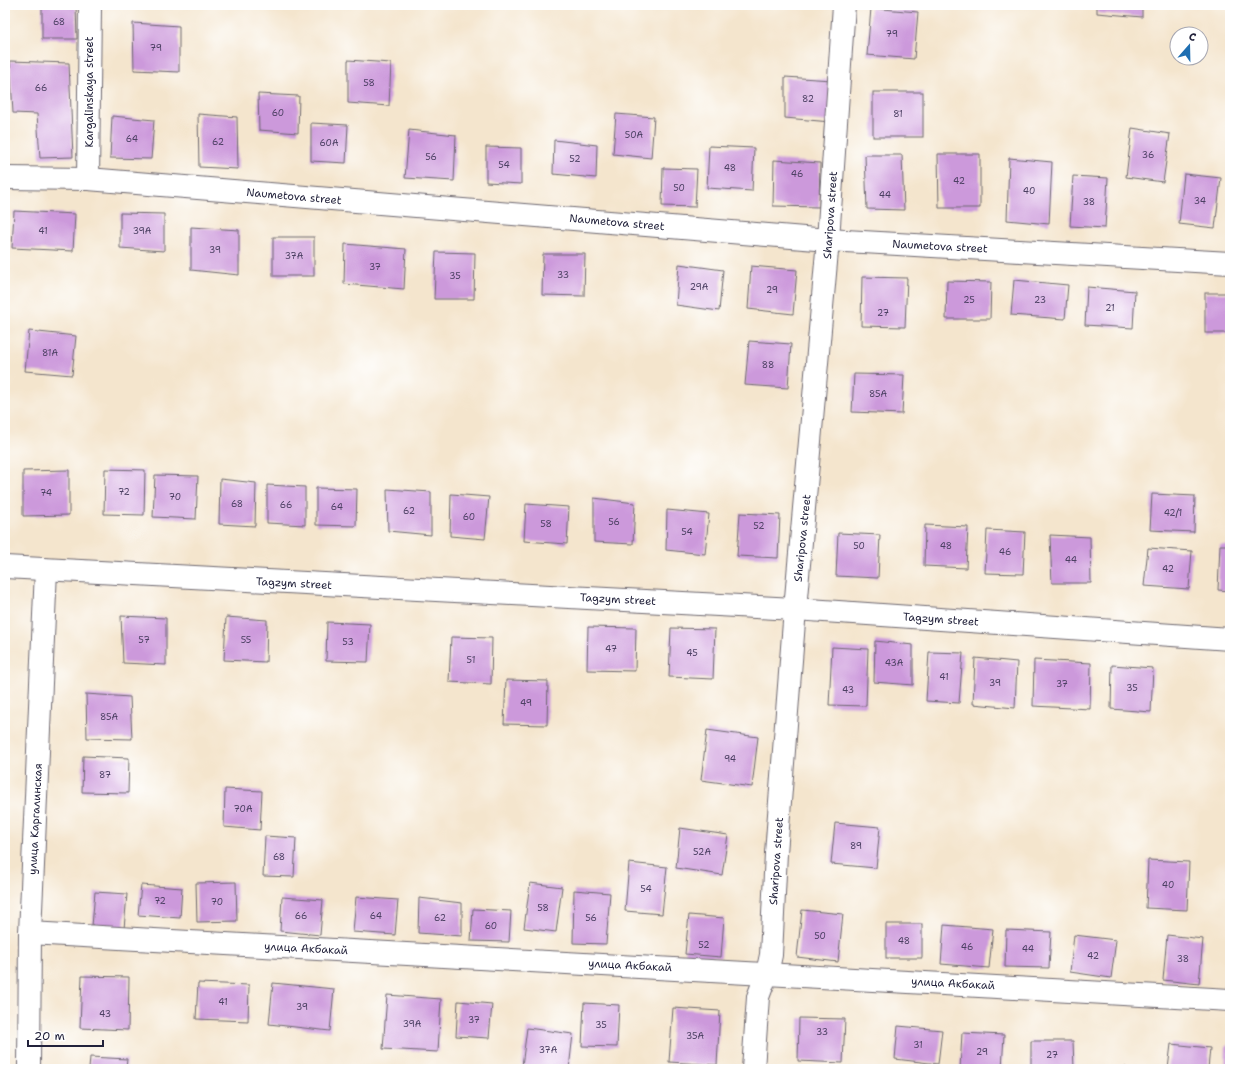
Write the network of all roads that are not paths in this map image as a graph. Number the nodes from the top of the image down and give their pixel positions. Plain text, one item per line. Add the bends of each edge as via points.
1 (90, 5) edge
2 (844, 5) edge
3 (5, 178) edge
4 (88, 179) junction
5 (828, 240) junction
6 (1230, 263) edge
7 (5, 567) edge
8 (46, 570) junction
9 (795, 609) junction
10 (1230, 639) edge
11 (30, 933) junction
12 (768, 973) junction
13 (1230, 1000) edge
14 (29, 1069) edge
15 (753, 1069) edge

1 - 4 street, Kargalinskaya street
2 - 5 street, Sharipova street
3 - 4 street, Naumetova street
4 - 5 street, Naumetova street
5 - 6 street, Naumetova street
5 - 9 street, Sharipova street
7 - 8 street, Tagzym street
8 - 9 street, Tagzym street
8 - 11 street, улица Каргалинская
9 - 10 street, Tagzym street
9 - 12 street, Sharipova street
11 - 12 street, улица Акбакай
11 - 14 street, улица Каргалинская
12 - 13 street, улица Акбакай
12 - 15 street, Sharipova street via 758,997

